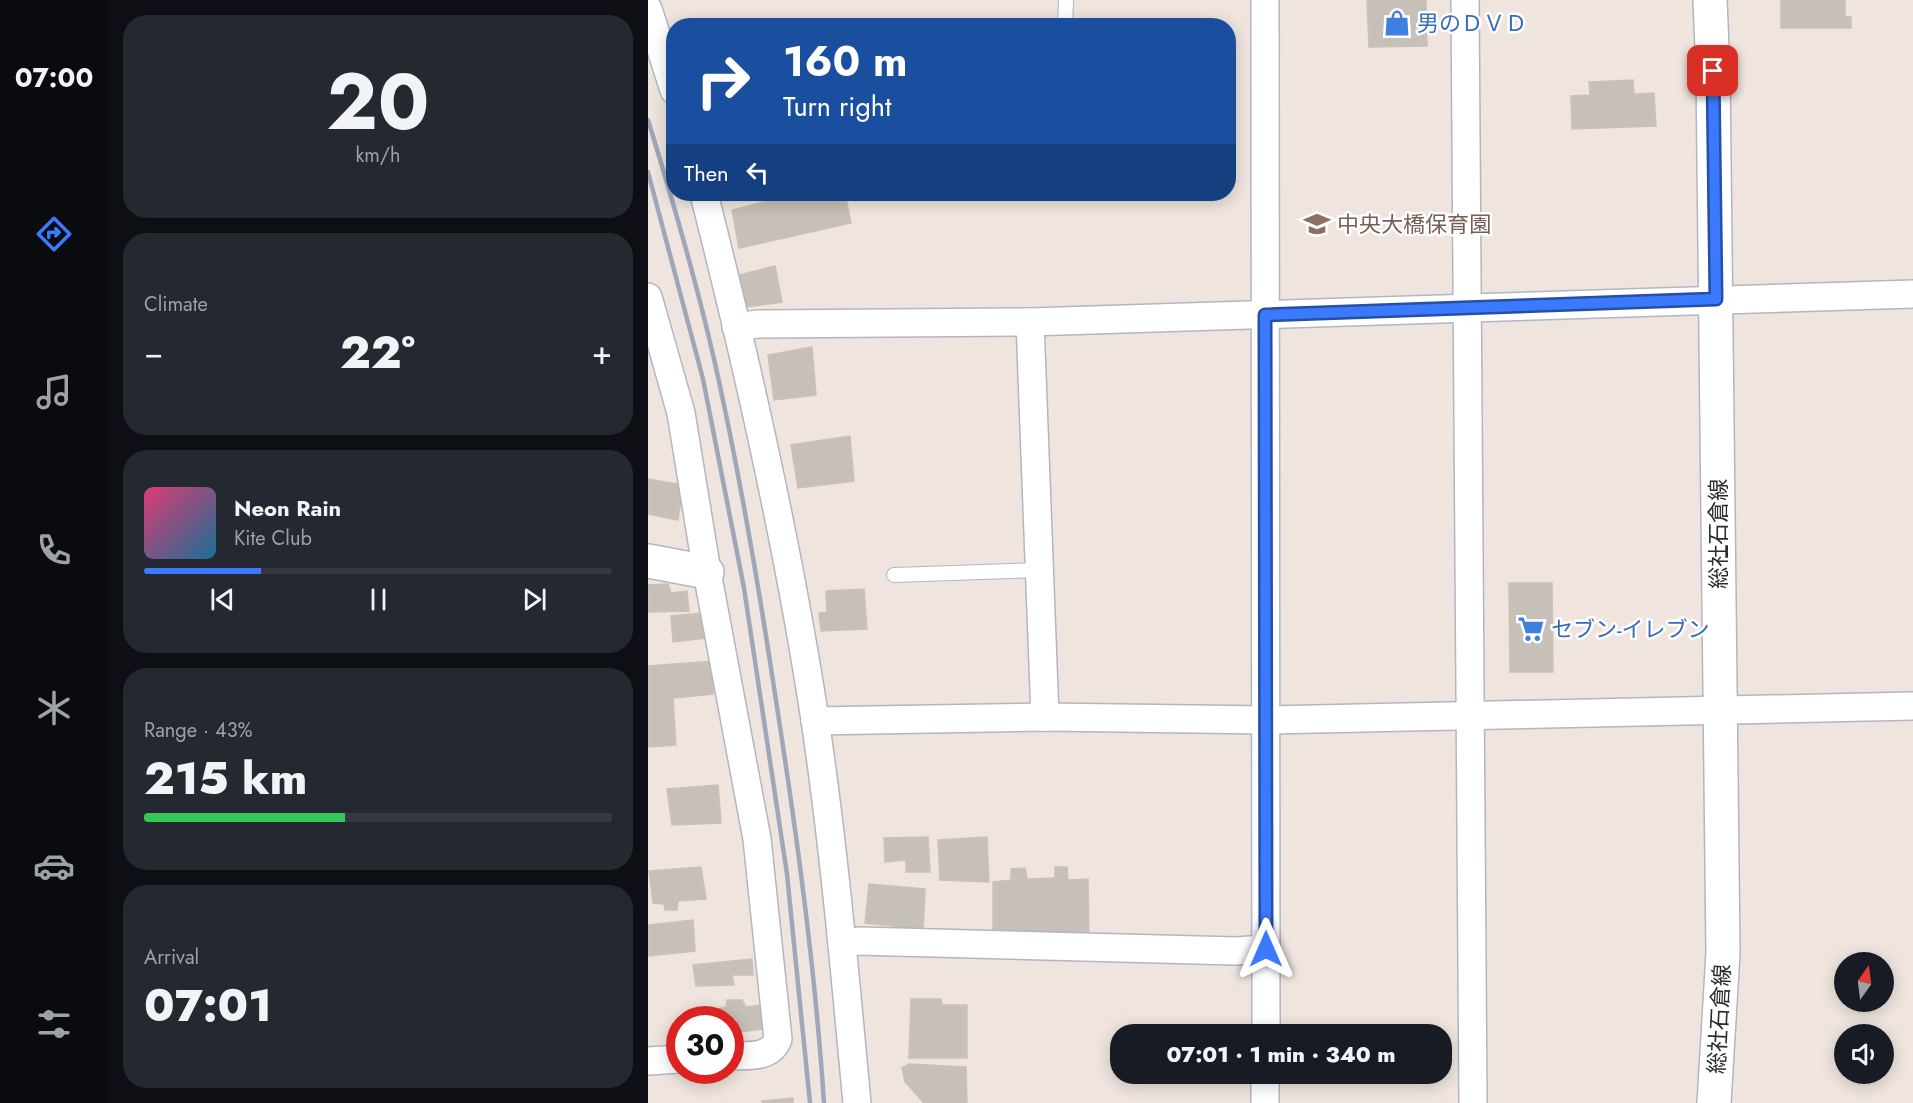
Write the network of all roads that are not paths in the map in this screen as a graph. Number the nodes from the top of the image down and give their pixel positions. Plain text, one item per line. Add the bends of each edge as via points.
1 (1066, 0) edge
2 (1265, 0) edge
3 (1466, 0) edge
4 (1710, 0) edge
5 (648, 9) edge
6 (1065, 18) edge
7 (666, 65) edge
8 (706, 201) edge
9 (1913, 294) edge
10 (648, 297) edge
11 (1716, 299) junction
12 (1468, 307) junction
13 (1265, 315) junction
14 (1030, 322) junction
15 (736, 327) junction
16 (648, 561) edge
17 (1038, 570) junction
18 (707, 572) junction
19 (894, 575) dead end
20 (1913, 706) edge
21 (1719, 710) junction
22 (1045, 717) junction
23 (1470, 717) junction
24 (1266, 720) junction
25 (815, 721) junction
26 (842, 944) junction
27 (1266, 949) junction
28 (1266, 1024) edge
29 (744, 1055) edge
30 (666, 1060) edge
31 (648, 1061) edge
32 (1265, 1084) edge
33 (857, 1103) edge
34 (1265, 1103) edge
35 (1473, 1103) edge
36 (1714, 1103) edge

1 - 6 lane
2 - 13 street
3 - 12 street
4 - 11 main road, 総社石倉線
5 - 7 street
8 - 15 street
9 - 11 street
10 - 18 street via 681,413
11 - 12 street
11 - 21 main road, 総社石倉線
12 - 13 street
12 - 23 street
13 - 14 street
13 - 24 street
14 - 15 street
14 - 17 street
15 - 25 street via 778,519
16 - 18 main road
17 - 19 lane
17 - 22 street
18 - 29 street via 757,839 777,1029 775,1047 766,1053
20 - 21 street
21 - 23 street
21 - 36 main road, 総社石倉線 via 1723,953
22 - 24 street
22 - 25 street
23 - 24 street
23 - 35 street
24 - 27 street
25 - 26 street
26 - 27 street via 859,941
26 - 33 street
27 - 28 street
30 - 31 street
32 - 34 street

